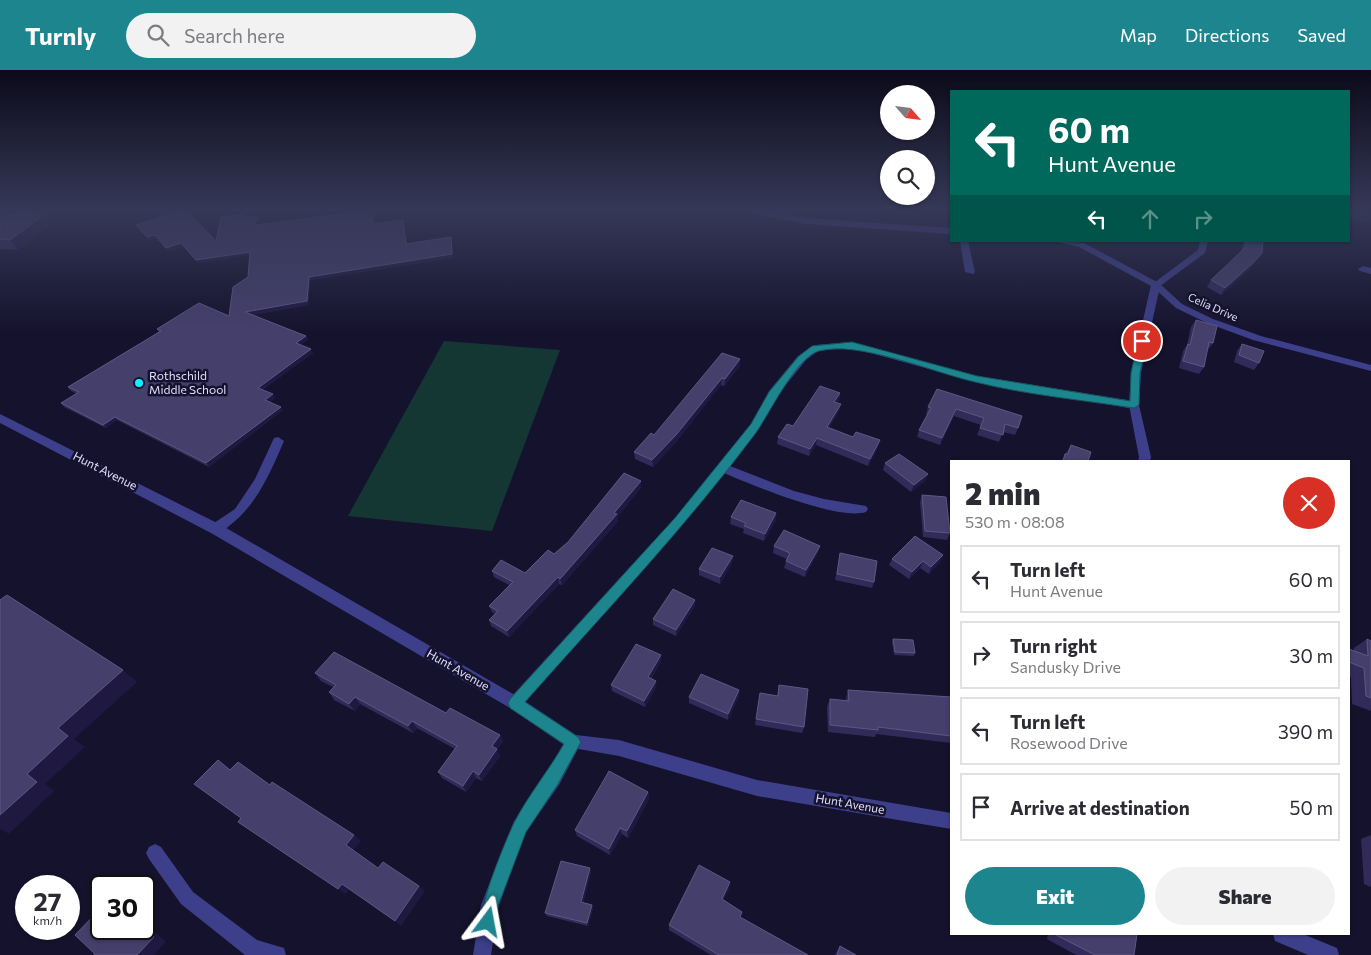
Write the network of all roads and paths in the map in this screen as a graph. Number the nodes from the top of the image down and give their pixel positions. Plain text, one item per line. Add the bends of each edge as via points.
1 (966, 250) edge
2 (1091, 250) edge
3 (1202, 250) edge
4 (970, 272) dead end
5 (1156, 285) junction
6 (1371, 368) edge
7 (1134, 405) junction
8 (0, 418) edge
9 (278, 441) dead end
10 (1144, 460) edge
11 (724, 468) junction
12 (862, 509) dead end
13 (216, 529) junction
14 (515, 703) junction
15 (573, 742) junction
16 (950, 821) edge
17 (155, 853) dead end
18 (1284, 935) edge
19 (249, 951) edge
20 (277, 955) edge
21 (482, 955) edge
22 (1330, 955) edge

1 - 4 street
2 - 5 street, Celia Drive
3 - 5 street
5 - 6 street, Celia Drive via 1179,306 1210,321 1258,338
5 - 7 street via 1136,373
7 - 10 street
7 - 11 street via 977,380 852,345 815,348 802,358 773,394 755,426
8 - 13 street, Hunt Avenue
9 - 13 street via 260,481 239,512
11 - 12 street via 782,494 828,506
11 - 14 street
13 - 14 street, Hunt Avenue
14 - 15 street, Hunt Avenue
15 - 16 street, Hunt Avenue via 619,748 757,788
15 - 21 street via 553,779 520,827 490,906
17 - 19 street via 187,898
18 - 22 street
19 - 20 street

